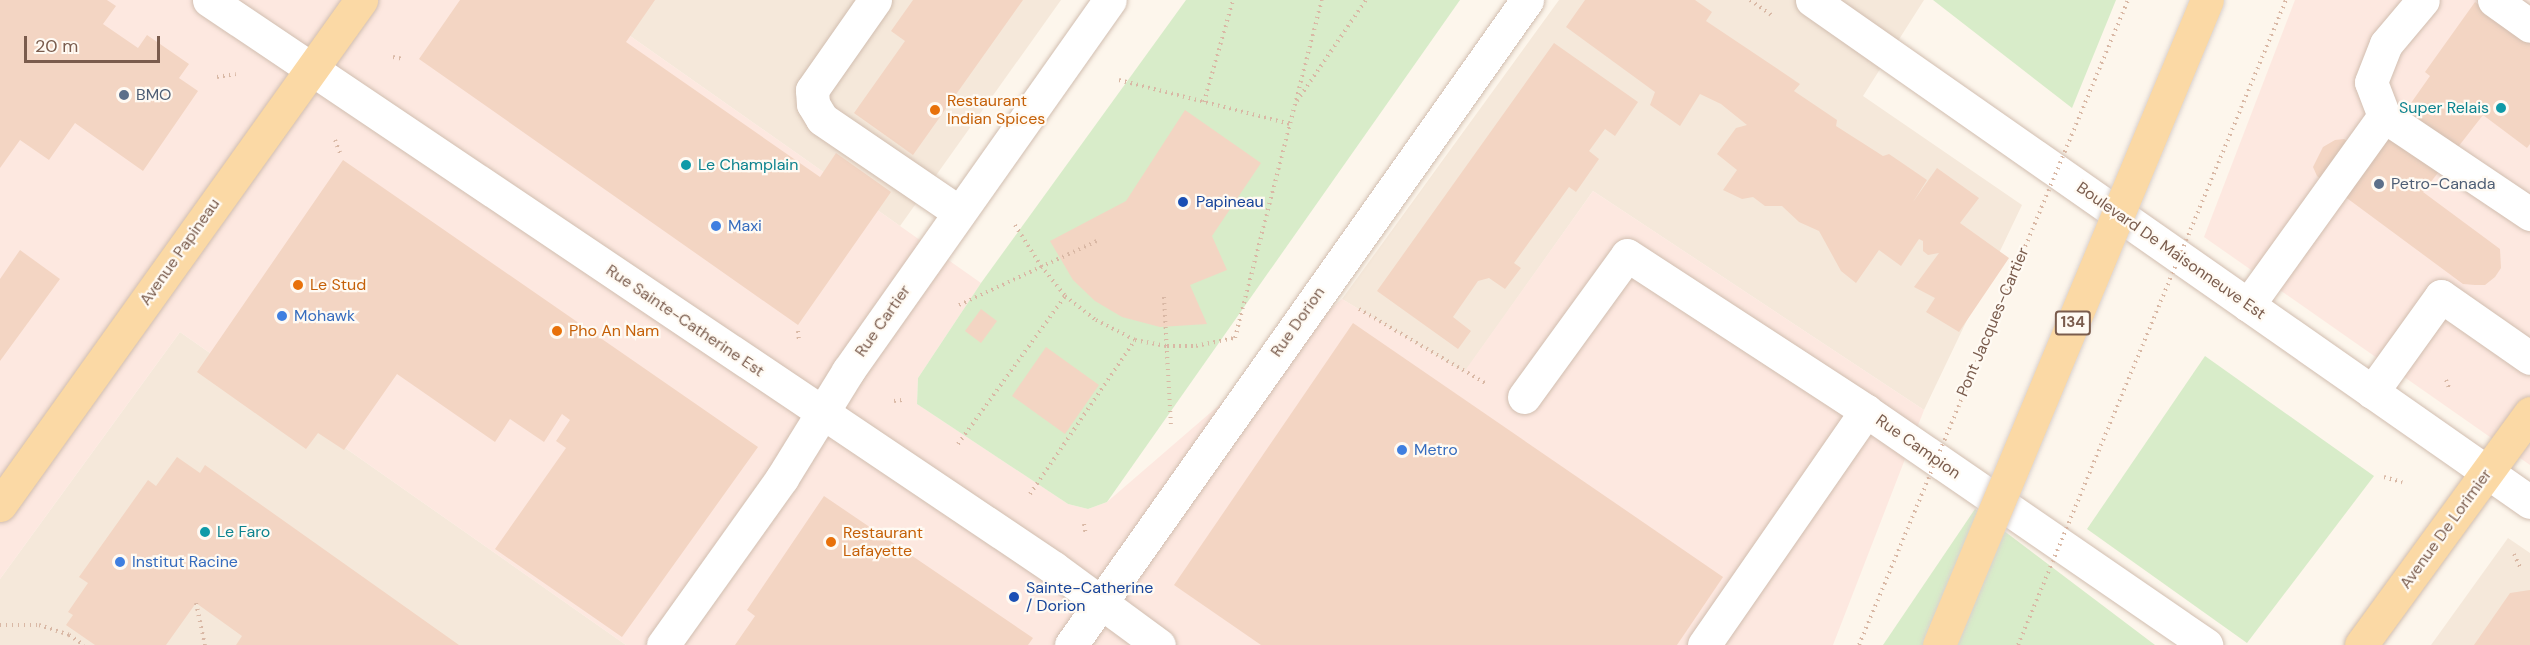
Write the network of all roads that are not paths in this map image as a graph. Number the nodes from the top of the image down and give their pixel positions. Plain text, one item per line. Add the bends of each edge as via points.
1 (209, 0) edge
2 (361, 0) edge
3 (875, 0) edge
4 (1110, 0) edge
5 (1527, 0) edge
6 (1812, 0) edge
7 (2207, 0) edge
8 (2423, 0) edge
9 (2494, 0) edge
10 (2530, 26) edge
11 (310, 69) junction
12 (2384, 116) junction
13 (2529, 211) edge
14 (959, 213) junction
15 (2248, 305) junction
16 (2530, 358) edge
17 (2372, 392) junction
18 (1524, 397) road end
19 (1866, 411) junction
20 (821, 412) junction
21 (2530, 413) edge
22 (2487, 473) junction
23 (2530, 502) edge
24 (0, 505) edge
25 (1100, 603) junction
26 (663, 645) edge
27 (1071, 645) edge
28 (1159, 645) edge
29 (1704, 645) edge
30 (1939, 645) edge
31 (2206, 645) edge
32 (2361, 645) edge

1 - 11 street, Rue Sainte-Catherine Est
2 - 11 main road, Avenue Papineau
3 - 14 street via 812,90 813,104 822,119
4 - 14 street, Rue Cartier
5 - 25 street, Rue Dorion
6 - 15 street, Boulevard De Maisonneuve Est
7 - 30 main road, 134, bridge
8 - 12 street via 2386,44 2371,82
9 - 10 street
11 - 20 street, Rue Sainte-Catherine Est
11 - 24 main road, Avenue Papineau
12 - 13 street
12 - 15 street
14 - 20 street, Rue Cartier
15 - 17 street, Boulevard De Maisonneuve Est
16 - 17 street via 2441,296
17 - 22 street, Boulevard De Maisonneuve Est
18 - 19 street, Rue Campion via 1627,255
19 - 29 street
19 - 31 street, Rue Campion
20 - 25 street, Rue Sainte-Catherine Est
20 - 26 street, Rue Cartier via 782,478
21 - 22 main road, Avenue De Lorimier
22 - 23 street, Boulevard De Maisonneuve Est
22 - 32 main road, Avenue De Lorimier
25 - 27 street, Rue Dorion
25 - 28 street, Rue Sainte-Catherine Est

